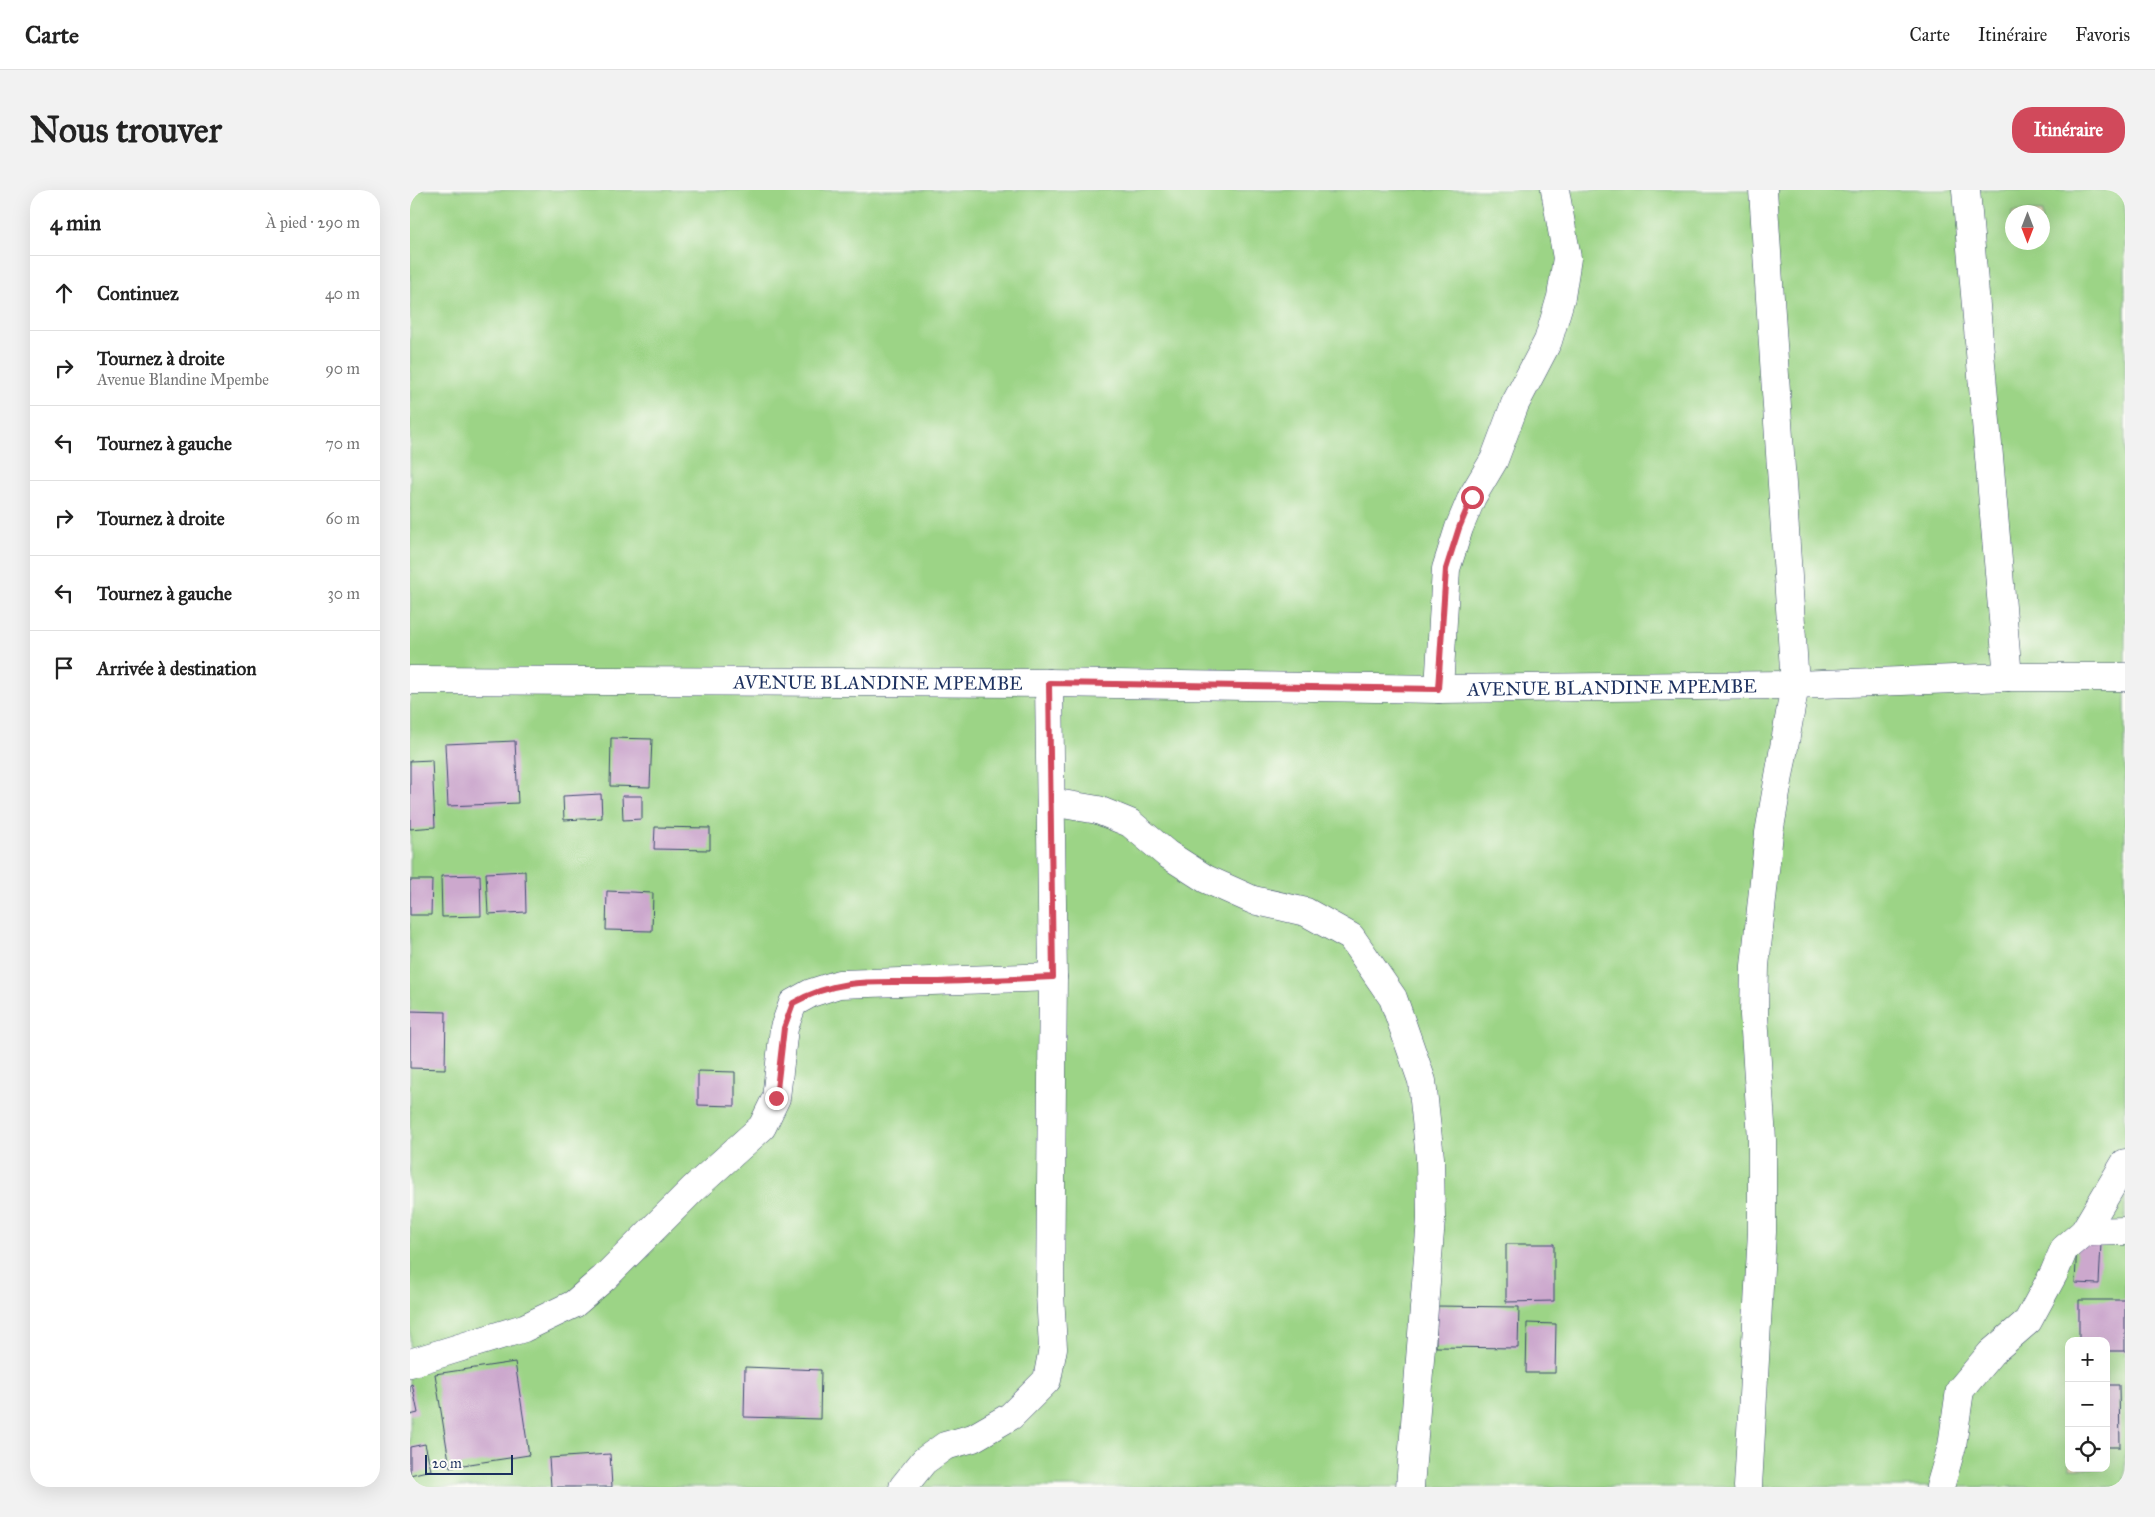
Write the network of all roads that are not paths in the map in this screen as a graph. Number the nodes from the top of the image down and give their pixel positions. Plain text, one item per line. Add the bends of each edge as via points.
1 (1555, 190) edge
2 (1763, 190) edge
3 (1966, 190) edge
4 (2008, 677) junction
5 (2125, 677) edge
6 (410, 680) edge
7 (1049, 683) junction
8 (1795, 685) junction
9 (1438, 689) junction
10 (1051, 802) junction
11 (1053, 977) junction
12 (2125, 1163) edge
13 (2125, 1231) edge
14 (2084, 1232) junction
15 (410, 1363) edge
16 (903, 1487) edge
17 (1410, 1487) edge
18 (1748, 1487) edge
19 (1940, 1487) edge

1 - 9 street via 1567,258 1561,297 1548,341 1515,404 1494,460 1472,497 1446,569
2 - 8 street
3 - 4 street
4 - 5 street, AVENUE BLANDINE MPEMBE
4 - 8 street, AVENUE BLANDINE MPEMBE
6 - 7 street, AVENUE BLANDINE MPEMBE
7 - 9 street, AVENUE BLANDINE MPEMBE
7 - 10 street
8 - 9 street, AVENUE BLANDINE MPEMBE
8 - 18 street via 1769,833 1755,966 1762,1232
10 - 11 street
10 - 17 street via 1098,810 1130,823 1167,854 1206,879 1253,900 1306,912 1351,936 1393,998 1422,1081 1430,1158 1431,1219
11 - 15 street via 839,984 793,1003 784,1028 776,1098 762,1127 693,1189 604,1278 574,1304 524,1328
11 - 16 street via 1050,1284 1053,1348 1047,1380 1011,1416 973,1438 946,1446 924,1461
12 - 14 street
13 - 14 street
14 - 19 street via 2064,1250 2028,1321 1992,1353 1960,1390 1952,1446

